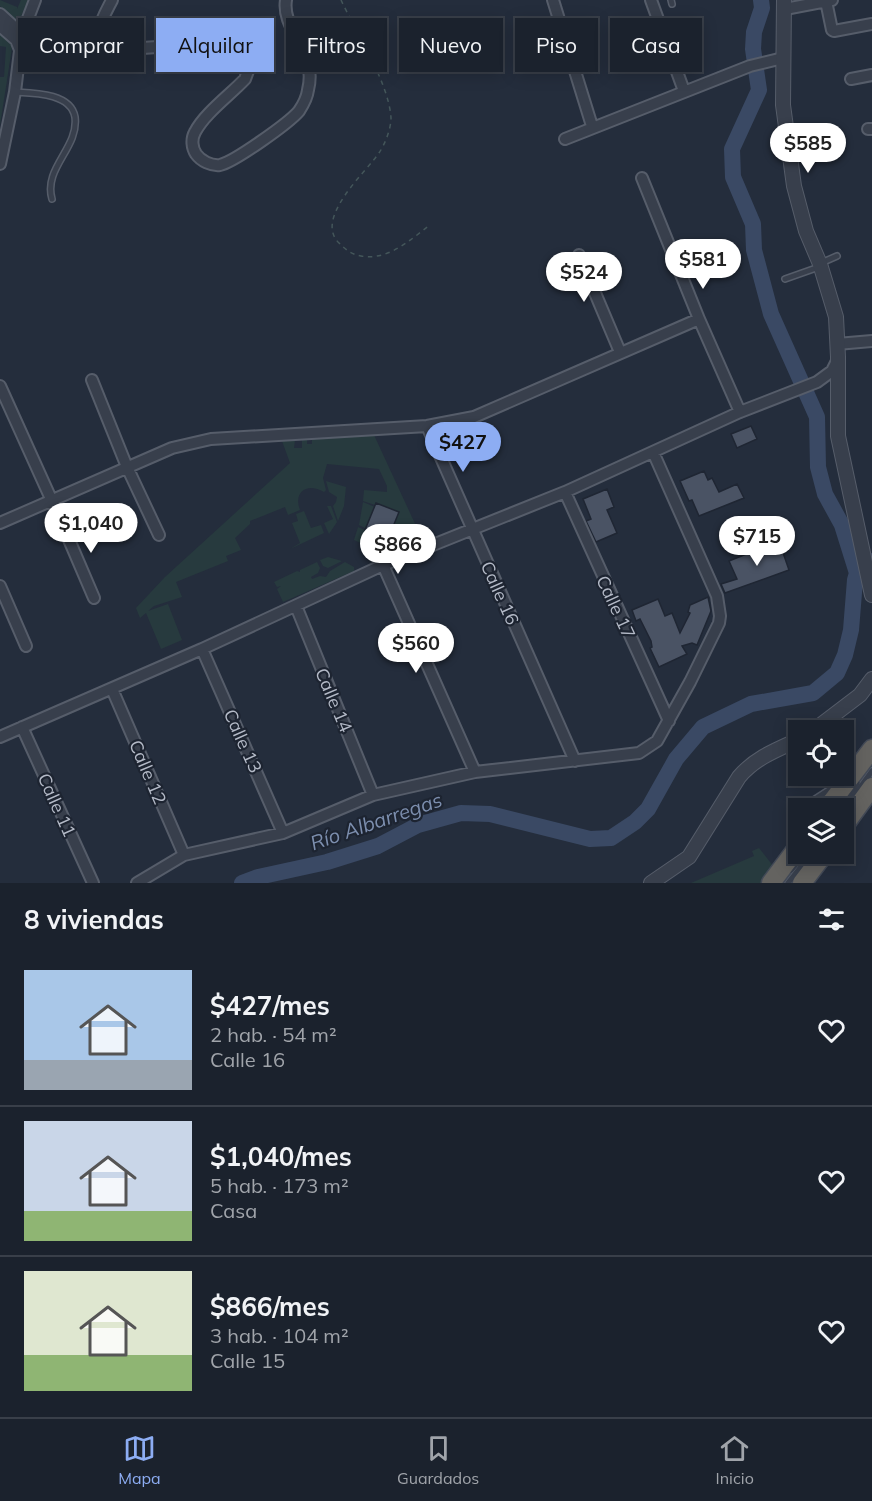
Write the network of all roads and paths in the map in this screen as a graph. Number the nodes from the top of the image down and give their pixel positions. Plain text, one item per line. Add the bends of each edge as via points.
1 (35, 0) edge
2 (112, 0) edge
3 (286, 0) edge
4 (341, 0) edge
5 (553, 0) edge
6 (651, 0) edge
7 (829, 1) edge
8 (785, 5) edge
9 (0, 14) edge
10 (29, 18) edge
11 (872, 24) edge
12 (6, 25) edge
13 (18, 45) edge
14 (777, 59) junction
15 (18, 67) edge
16 (872, 75) edge
17 (851, 79) dead end
18 (684, 91) junction
19 (15, 92) junction
20 (592, 126) junction
21 (565, 139) dead end
22 (0, 164) edge
23 (642, 178) dead end
24 (52, 199) dead end
25 (430, 225) dead end
26 (579, 255) dead end
27 (837, 256) dead end
28 (820, 265) junction
29 (785, 279) dead end
30 (699, 319) junction
31 (872, 341) edge
32 (838, 350) junction
33 (620, 352) junction
34 (92, 380) dead end
35 (0, 386) edge
36 (740, 412) junction
37 (427, 426) junction
38 (653, 452) junction
39 (127, 467) junction
40 (565, 492) junction
41 (51, 501) junction
42 (0, 523) edge
43 (472, 531) junction
44 (159, 535) dead end
45 (383, 566) junction
46 (0, 586) edge
47 (872, 595) edge
48 (94, 598) dead end
49 (296, 606) junction
50 (26, 646) dead end
51 (202, 649) junction
52 (872, 679) edge
53 (112, 689) junction
54 (827, 720) edge
55 (669, 721) junction
56 (22, 727) junction
57 (0, 736) edge
58 (788, 745) edge
59 (872, 749) edge
60 (575, 760) junction
61 (872, 762) edge
62 (854, 771) edge
63 (872, 771) edge
64 (475, 772) junction
65 (835, 786) edge
66 (843, 786) edge
67 (872, 787) edge
68 (373, 795) junction
69 (817, 798) edge
70 (834, 798) edge
71 (846, 798) edge
72 (852, 798) edge
73 (854, 812) edge
74 (283, 832) junction
75 (184, 855) junction
76 (788, 860) edge
77 (797, 864) edge
78 (803, 864) edge
79 (816, 864) edge
80 (93, 883) edge
81 (137, 883) edge
82 (651, 883) edge
83 (771, 883) edge
84 (781, 883) edge
85 (788, 883) edge
86 (802, 883) edge

1 - 10 street
2 - 3 street via 99,32 112,50 218,43 238,47 246,56 249,71 245,79 193,136 195,152 205,162 216,165 228,162 286,123 304,102 310,73 306,54 285,12
4 - 25 path via 382,84 391,119 379,153 339,203 333,222 335,238 348,252 362,257 384,255 401,248
5 - 20 street
6 - 18 street
7 - 8 street
7 - 11 street via 832,30
8 - 14 street
9 - 12 street
12 - 13 street
14 - 18 street
14 - 28 street via 794,186
15 - 19 street
16 - 17 street
18 - 20 street
19 - 22 street
19 - 24 lane via 60,99 74,112 73,138 50,180
20 - 21 street
23 - 30 street
26 - 33 street
27 - 28 lane
28 - 29 lane
28 - 32 street via 836,317
30 - 33 street
30 - 36 street
31 - 32 street
32 - 36 street via 832,371 817,382
32 - 47 street via 838,436
33 - 37 street via 474,417
34 - 39 street
35 - 41 street
36 - 38 street
37 - 39 street via 211,439 172,448
37 - 43 street, Calle 16
38 - 40 street
38 - 55 street via 717,596 720,616
39 - 41 street
39 - 44 street
40 - 43 street
40 - 55 street, Calle 17
41 - 42 street
41 - 48 street
43 - 45 street
43 - 60 street, Calle 16
45 - 49 street
45 - 64 street
46 - 50 street
49 - 51 street
49 - 68 street, Calle 14
51 - 53 street
51 - 74 street, Calle 13
52 - 54 street via 860,695
53 - 56 street
53 - 75 street, Calle 12
55 - 60 street via 657,741 639,753
56 - 57 street
56 - 80 street, Calle 11
58 - 82 street via 749,765 689,857
59 - 62 highway
60 - 64 street
61 - 71 lane
63 - 72 lane
64 - 68 street
65 - 69 lane
66 - 70 highway
67 - 73 highway
68 - 74 street
74 - 75 street
75 - 81 street
76 - 83 highway
77 - 84 lane
78 - 85 lane
79 - 86 highway

